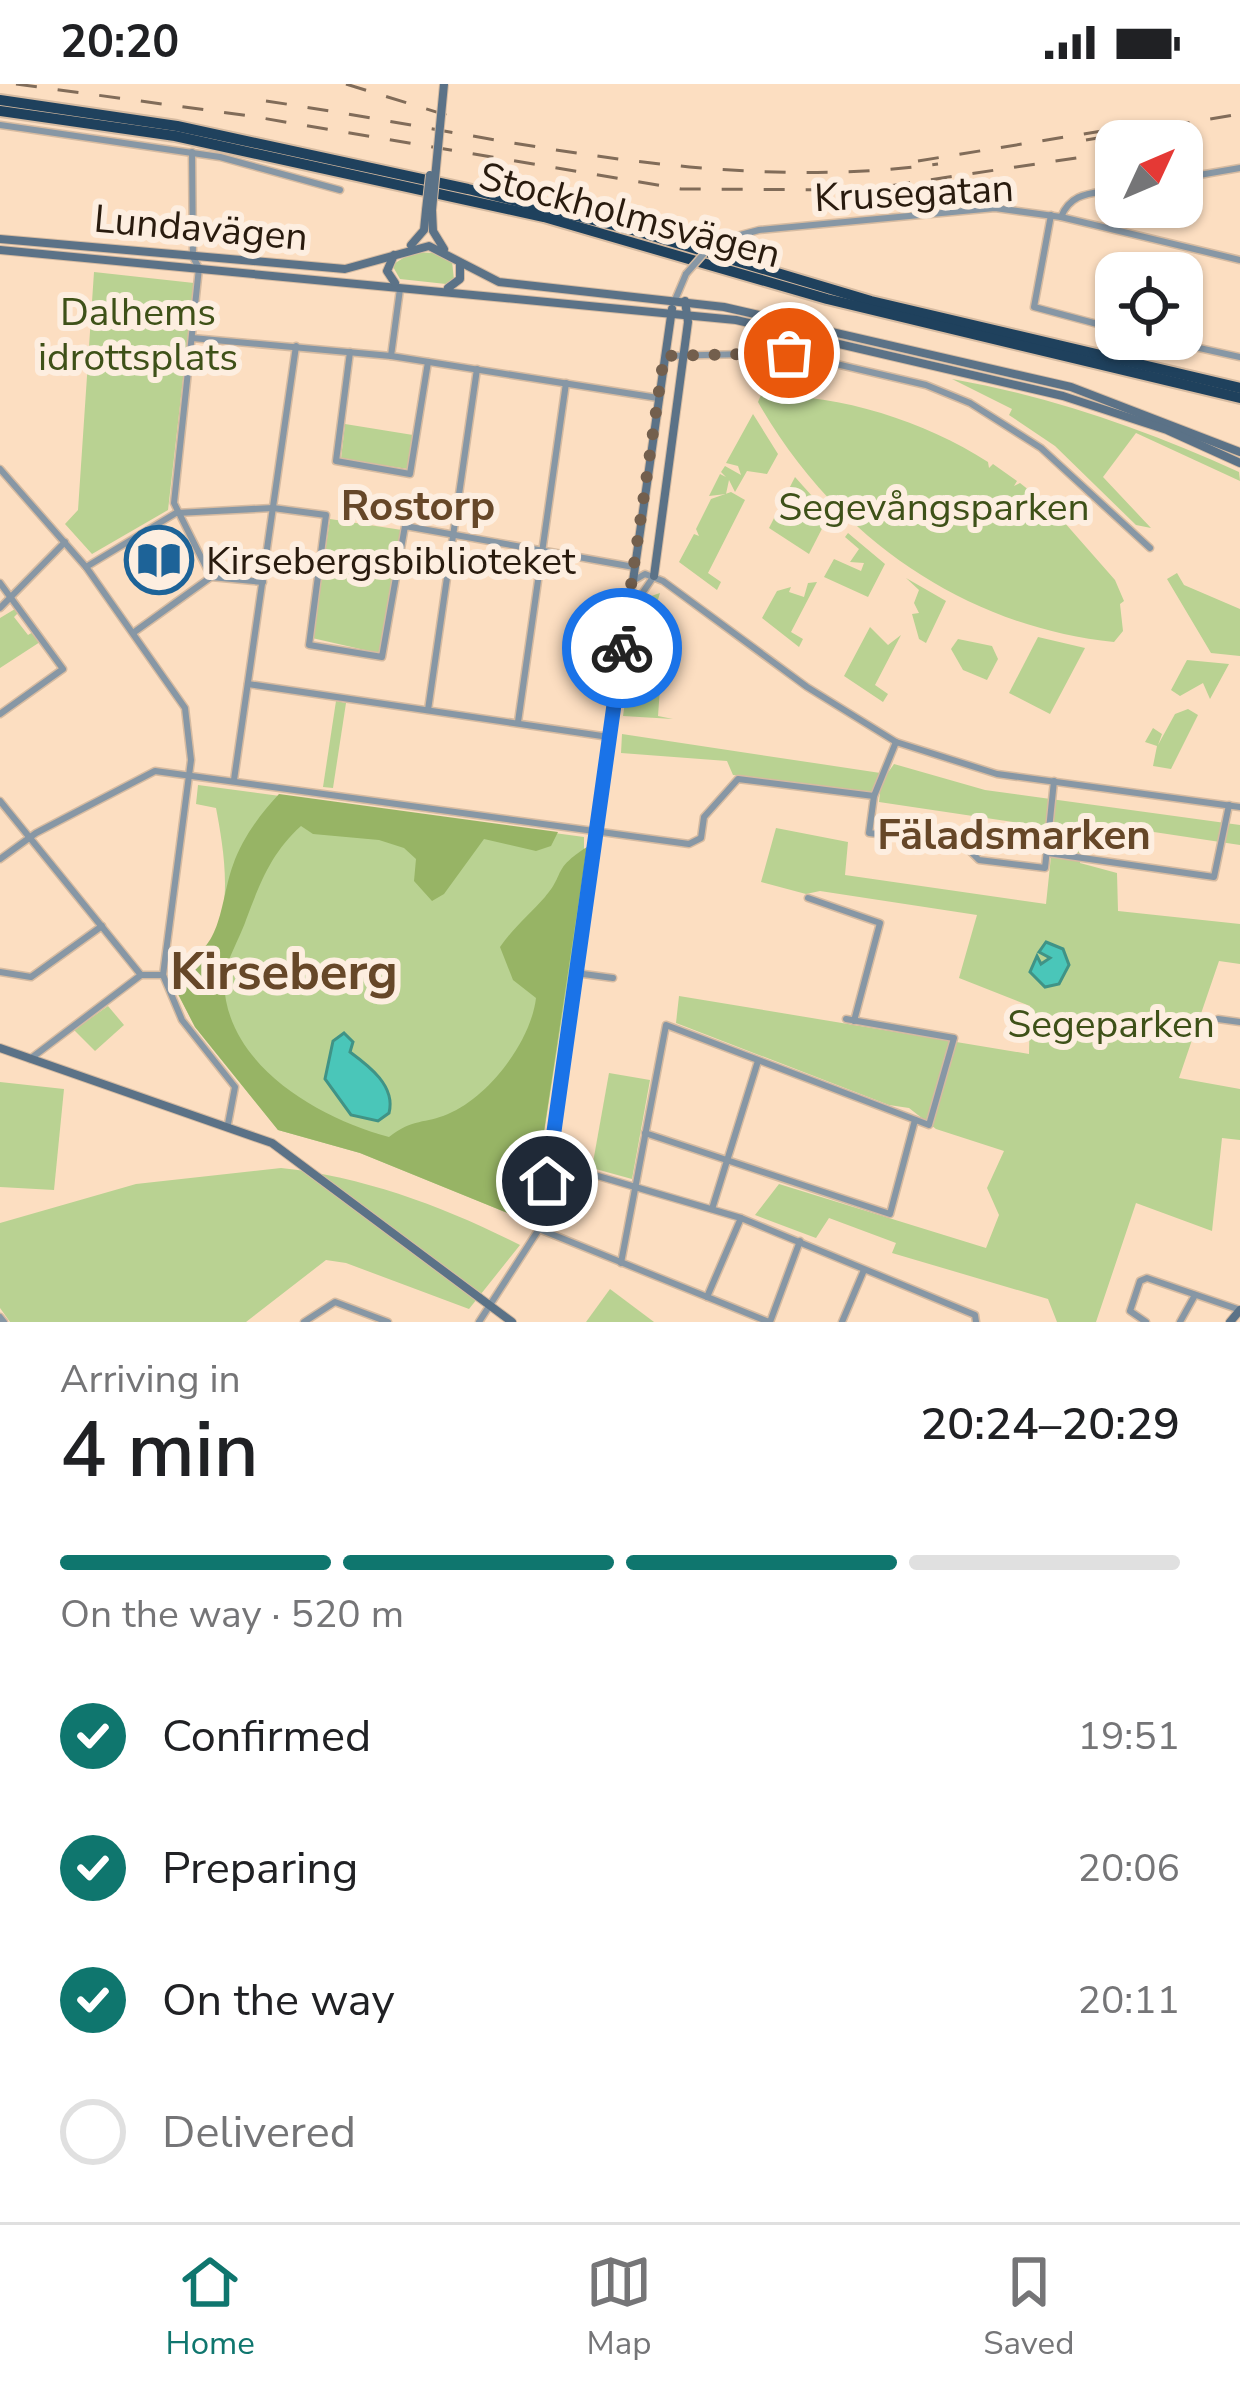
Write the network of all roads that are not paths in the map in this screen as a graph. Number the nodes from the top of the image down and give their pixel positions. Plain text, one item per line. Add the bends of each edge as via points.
1 (442, 84) edge
2 (0, 100) edge
3 (0, 111) edge
4 (0, 125) edge
5 (192, 152) junction
6 (1240, 168) edge
7 (1203, 174) edge
8 (340, 190) dead end
9 (1095, 193) edge
10 (429, 210) junction
11 (1056, 216) junction
12 (0, 239) edge
13 (0, 250) edge
14 (399, 252) junction
15 (450, 254) junction
16 (193, 257) junction
17 (459, 260) junction
18 (1240, 260) edge
19 (199, 268) junction
20 (399, 285) junction
21 (446, 289) junction
22 (680, 301) junction
23 (671, 312) junction
24 (689, 315) junction
25 (1095, 323) edge
26 (192, 338) junction
27 (296, 346) junction
28 (1203, 349) edge
29 (350, 352) junction
30 (391, 356) junction
31 (664, 356) junction
32 (683, 357) junction
33 (1240, 358) edge
34 (428, 362) junction
35 (477, 370) junction
36 (566, 383) junction
37 (1240, 384) edge
38 (658, 398) junction
39 (1240, 401) edge
40 (1240, 452) edge
41 (1240, 464) edge
42 (0, 469) edge
43 (273, 508) junction
44 (176, 513) junction
45 (454, 532) junction
46 (65, 542) junction
47 (542, 548) junction
48 (1150, 548) dead end
49 (634, 566) junction
50 (86, 567) junction
51 (211, 577) junction
52 (653, 579) junction
53 (633, 581) junction
54 (263, 582) junction
55 (0, 583) edge
56 (642, 588) junction
57 (13, 597) junction
58 (0, 608) edge
59 (627, 616) junction
60 (133, 633) junction
61 (248, 684) junction
62 (428, 711) junction
63 (0, 714) edge
64 (518, 722) junction
65 (609, 736) junction
66 (896, 742) junction
67 (189, 773) junction
68 (234, 780) junction
69 (1054, 782) junction
70 (874, 796) junction
71 (0, 801) edge
72 (1228, 805) junction
73 (1240, 807) edge
74 (598, 829) junction
75 (29, 837) junction
76 (1047, 853) junction
77 (0, 859) edge
78 (808, 898) dead end
79 (102, 926) junction
80 (0, 972) edge
81 (576, 974) junction
82 (141, 975) junction
83 (163, 975) junction
84 (613, 978) dead end
85 (1218, 1019) dead end
86 (1240, 1022) edge
87 (0, 1048) edge
88 (30, 1059) junction
89 (758, 1061) junction
90 (915, 1120) junction
91 (228, 1124) junction
92 (645, 1132) junction
93 (550, 1162) junction
94 (728, 1162) junction
95 (634, 1185) junction
96 (712, 1208) junction
97 (741, 1218) junction
98 (539, 1229) junction
99 (800, 1241) junction
100 (621, 1263) junction
101 (864, 1270) junction
102 (1195, 1295) junction
103 (707, 1297) junction
104 (488, 1304) junction
105 (1240, 1310) edge
106 (304, 1322) edge
107 (388, 1322) edge
108 (479, 1322) edge
109 (512, 1322) edge
110 (769, 1322) edge
111 (842, 1322) edge
112 (976, 1322) edge
113 (1146, 1322) edge
114 (1180, 1322) edge
115 (1230, 1322) edge

1 - 10 main road, bridge
2 - 37 highway, Stockholmsvägen via 177,126 490,194 871,301
3 - 39 highway, Stockholmsvägen via 175,136 544,217 827,299
4 - 5 street
5 - 8 street
5 - 16 street
6 - 7 street
9 - 11 street via 1067,202
10 - 14 main road via 424,230
10 - 15 main road
11 - 18 street, Krusegatan
11 - 22 street, Krusegatan, bridge via 978,210 759,230 714,242 686,274
11 - 25 street via 1034,307
12 - 16 main road, Lundavägen
13 - 19 main road, Lundavägen
14 - 15 main road, Lundavägen via 429,246
14 - 16 main road, Lundavägen via 345,269
14 - 20 main road via 387,271
15 - 17 main road, Lundavägen
16 - 19 street
17 - 21 main road via 460,279
17 - 22 main road, Lundavägen via 499,282
19 - 20 main road, Lundavägen
19 - 26 street
20 - 21 main road, Lundavägen
20 - 30 street
21 - 23 main road, Lundavägen
22 - 23 main road
22 - 24 main road
22 - 40 main road, Lundavägen via 1071,387
23 - 24 main road, Lundavägen
23 - 31 main road
24 - 32 main road
24 - 41 main road, Lundavägen via 1063,396
26 - 27 street
26 - 44 street
27 - 29 street
27 - 43 street
28 - 33 street
29 - 30 street
29 - 34 street via 335,461 412,473
30 - 34 street
31 - 32 street
31 - 38 main road
32 - 48 street via 789,353 926,385 1041,448
32 - 52 main road
34 - 35 street
35 - 36 street
35 - 45 street
36 - 38 street
36 - 47 street
38 - 49 main road
42 - 46 street
43 - 44 street
43 - 45 street via 326,515 309,645 382,657 405,526
43 - 54 street
44 - 50 street
44 - 51 street
45 - 47 street
45 - 62 street
46 - 50 street
46 - 57 street
47 - 49 street
47 - 64 street
49 - 53 main road
50 - 60 street
51 - 54 street
51 - 60 street
52 - 53 street
52 - 56 street
52 - 66 street
53 - 56 street
53 - 59 street
54 - 61 street
55 - 57 street
56 - 59 street
57 - 58 street
57 - 63 street via 63,669
59 - 65 street
60 - 67 street via 184,708 193,742
61 - 62 street
61 - 68 street
62 - 64 street
64 - 65 street
65 - 74 street
66 - 69 street
66 - 70 street
67 - 68 street
67 - 75 street via 141,776
67 - 83 street
68 - 74 street
69 - 72 street
69 - 76 street
70 - 74 street via 737,779 704,817 696,842
70 - 76 street via 869,833 1045,868
71 - 75 street
72 - 73 street
72 - 76 street via 1214,877
74 - 81 street
75 - 77 street
75 - 79 street
78 - 90 street via 880,923 850,1020 954,1038 928,1125
79 - 80 street via 31,977
79 - 82 street
81 - 84 street
81 - 93 street
82 - 83 street
82 - 88 street
83 - 91 street via 182,1020 234,1084
85 - 86 street
87 - 88 main road
88 - 91 main road
89 - 90 street
89 - 92 street via 666,1025
89 - 94 street
90 - 94 street via 890,1214
91 - 104 main road via 291,1156
92 - 94 street
92 - 95 street
93 - 95 street
93 - 98 street
94 - 96 street
95 - 96 street
95 - 100 street
96 - 97 street
97 - 99 street
97 - 103 street
98 - 100 street
98 - 104 street
99 - 101 street
99 - 110 street
100 - 103 street
101 - 111 street
101 - 112 street
102 - 105 street
102 - 113 street via 1144,1279 1130,1311
102 - 114 street
103 - 110 street
104 - 108 street
104 - 109 main road
105 - 115 main road
106 - 107 street via 334,1302

